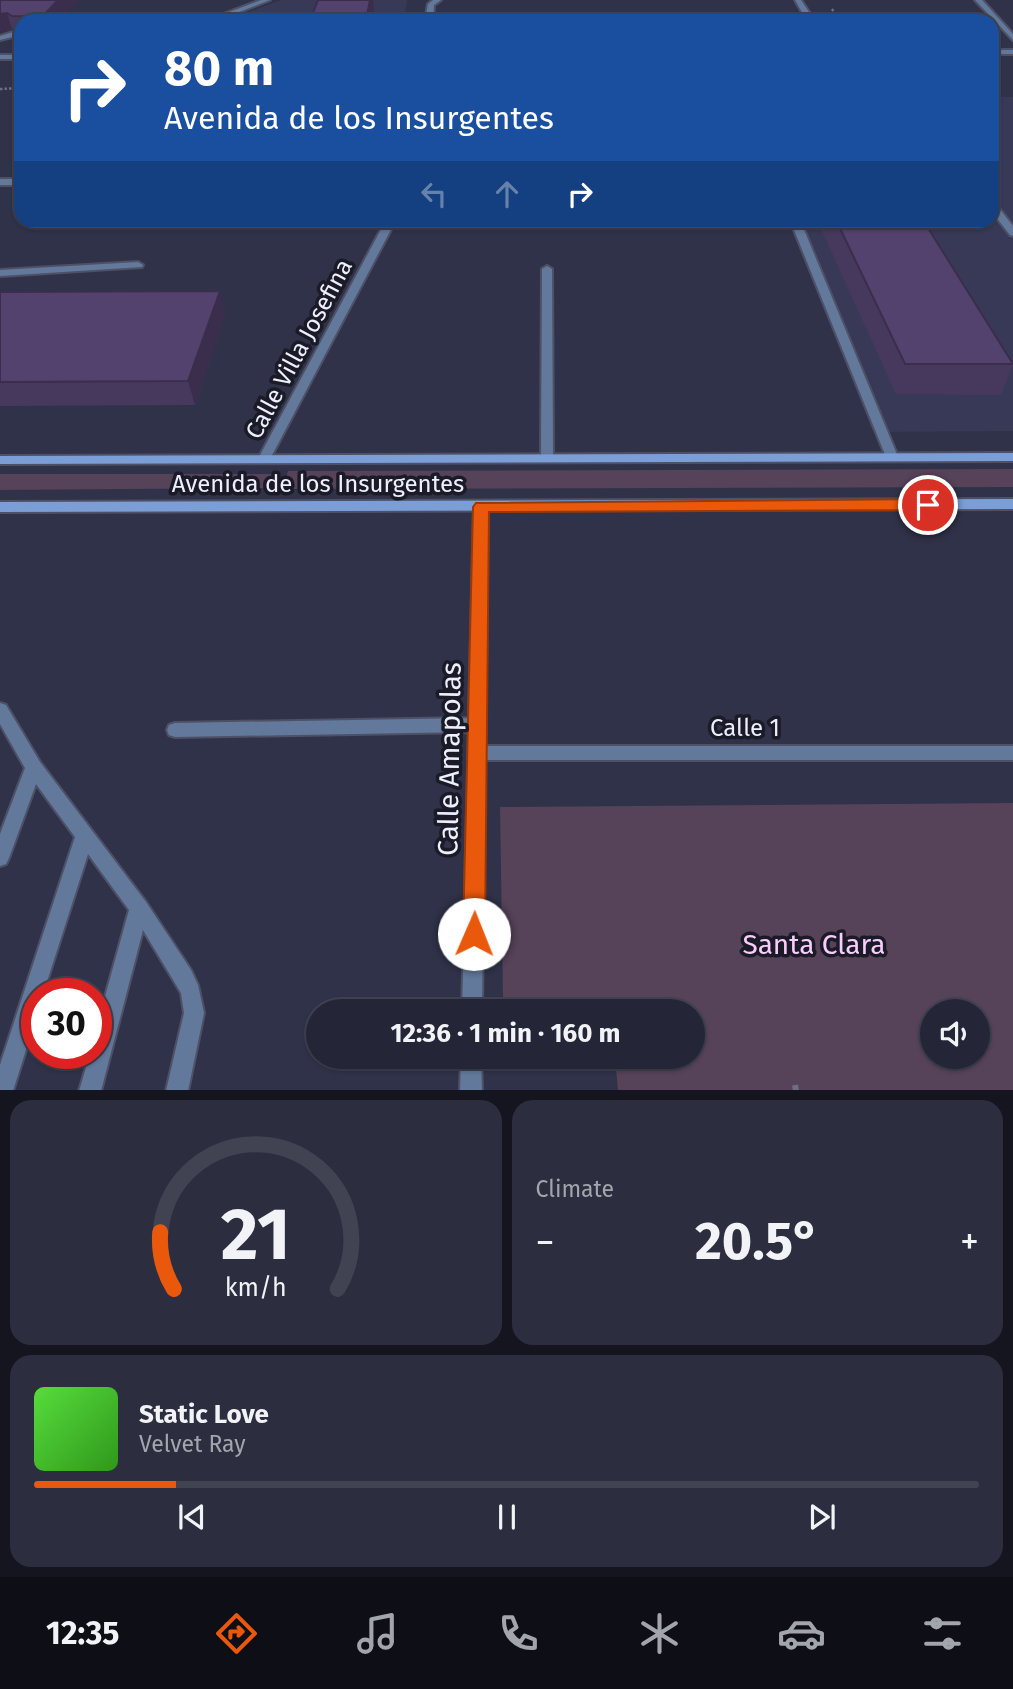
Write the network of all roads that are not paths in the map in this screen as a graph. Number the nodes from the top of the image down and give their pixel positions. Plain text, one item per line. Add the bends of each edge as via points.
1 (267, 0) edge
2 (978, 0) edge
3 (228, 14) edge
4 (991, 14) edge
5 (999, 23) edge
6 (13, 34) edge
7 (0, 38) edge
8 (1013, 38) edge
9 (999, 214) edge
10 (387, 228) edge
11 (798, 228) edge
12 (1013, 233) edge
13 (138, 265) dead end
14 (547, 269) dead end
15 (0, 273) edge
16 (892, 457) junction
17 (1013, 457) edge
18 (547, 458) junction
19 (264, 459) junction
20 (0, 460) edge
21 (1013, 504) edge
22 (0, 507) edge
23 (481, 507) junction
24 (0, 710) edge
25 (477, 725) junction
26 (175, 730) dead end
27 (477, 753) junction
28 (1013, 753) edge
29 (34, 767) junction
30 (85, 834) junction
31 (0, 858) edge
32 (139, 908) junction
33 (472, 999) edge
34 (471, 1069) edge
35 (2, 1090) edge
36 (90, 1090) edge
37 (177, 1090) edge
38 (471, 1090) edge

1 - 3 street
2 - 4 street
5 - 8 street
6 - 7 street
9 - 12 street
10 - 19 street, Calle Villa Josefina
11 - 16 street
13 - 15 street
14 - 18 street
16 - 17 main road, Avenida de los Insurgentes
16 - 18 main road, Avenida de los Insurgentes
18 - 19 main road, Avenida de los Insurgentes
19 - 20 main road, Avenida de los Insurgentes
21 - 23 main road, Avenida de los Insurgentes
22 - 23 main road, Avenida de los Insurgentes
23 - 25 street, Calle Amapolas
24 - 29 street
25 - 26 street
25 - 27 street, Calle Amapolas
27 - 28 street, Calle 1
27 - 33 street, Calle Amapolas
29 - 30 street
29 - 31 street
30 - 32 street
30 - 35 street
32 - 36 street
32 - 37 street via 191,992 194,1013
34 - 38 street

